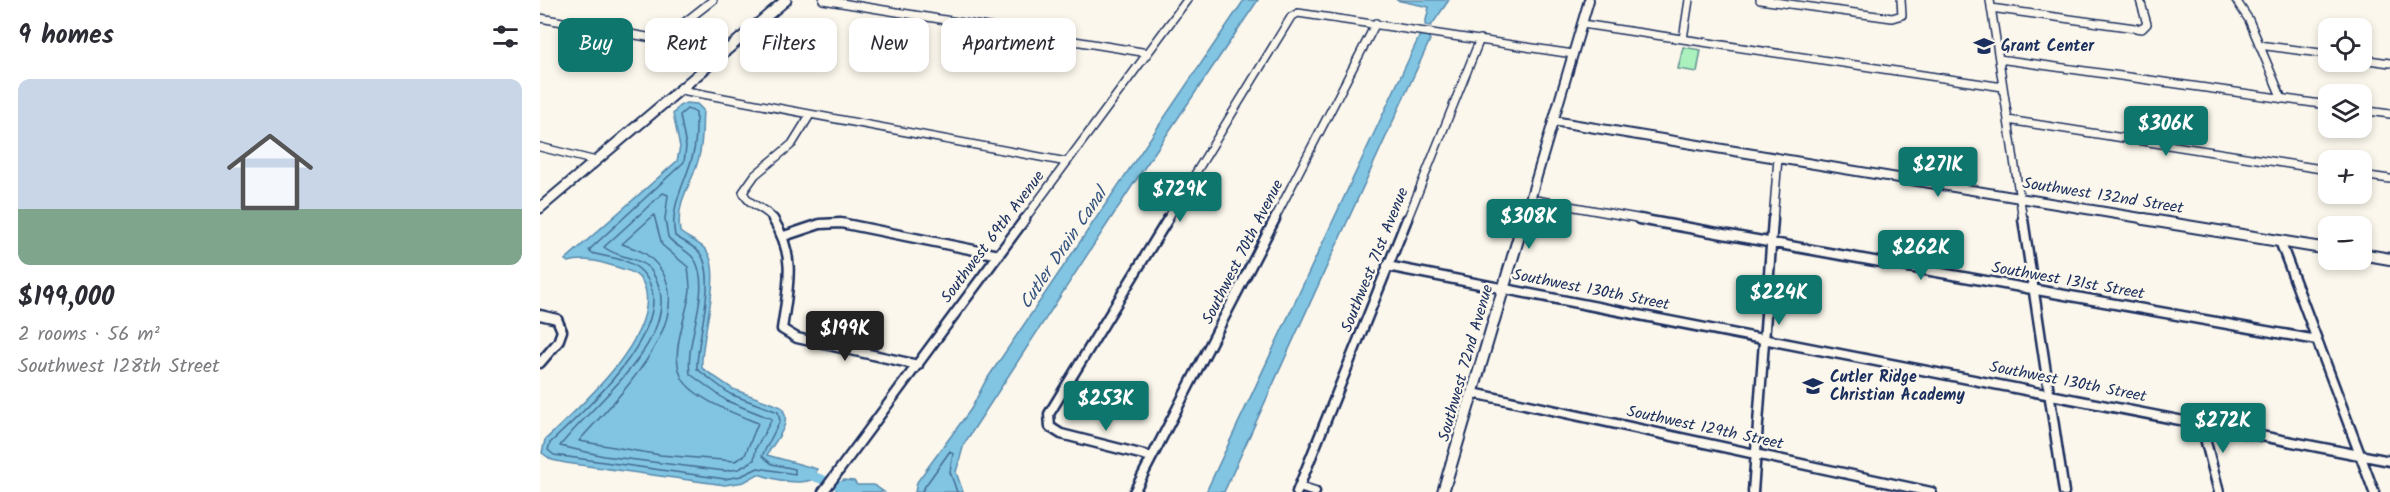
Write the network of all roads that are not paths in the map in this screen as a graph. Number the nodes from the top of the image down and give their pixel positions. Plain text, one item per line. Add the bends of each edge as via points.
1 (712, 0) edge
2 (786, 0) edge
3 (823, 0) edge
4 (1187, 0) edge
5 (1589, 0) edge
6 (1689, 0) edge
7 (1760, 0) edge
8 (1901, 0) edge
9 (2140, 0) edge
10 (2236, 0) edge
11 (1990, 4) edge
12 (540, 18) edge
13 (690, 18) edge
14 (1376, 23) junction
15 (1582, 24) junction
16 (645, 37) edge
17 (1480, 39) junction
18 (1683, 39) junction
19 (2259, 45) junction
20 (728, 49) edge
21 (2318, 53) edge
22 (1148, 54) junction
23 (1573, 54) junction
24 (1999, 59) junction
25 (2372, 61) edge
26 (2390, 63) edge
27 (702, 72) edge
28 (2003, 87) junction
29 (681, 90) junction
30 (2282, 99) junction
31 (2318, 104) edge
32 (2372, 112) edge
33 (2390, 114) edge
34 (810, 115) junction
35 (2008, 120) junction
36 (1553, 121) junction
37 (540, 147) edge
38 (1778, 158) junction
39 (596, 161) junction
40 (1068, 162) junction
41 (2318, 168) edge
42 (2372, 177) edge
43 (2390, 179) edge
44 (2020, 198) junction
45 (1530, 199) junction
46 (540, 208) edge
47 (784, 236) junction
48 (2280, 241) junction
49 (1772, 242) junction
50 (2318, 247) edge
51 (999, 255) junction
52 (2372, 256) edge
53 (2390, 259) edge
54 (1387, 266) junction
55 (1503, 288) junction
56 (2033, 288) junction
57 (540, 315) edge
58 (1765, 339) junction
59 (2318, 340) junction
60 (540, 363) edge
61 (918, 365) junction
62 (1473, 393) junction
63 (2049, 394) junction
64 (2201, 423) junction
65 (1756, 454) junction
66 (2360, 454) junction
67 (1152, 457) junction
68 (2390, 461) edge
69 (1298, 490) edge
70 (823, 492) edge
71 (1134, 492) edge
72 (1315, 492) edge
73 (1443, 492) edge
74 (1753, 492) edge
75 (1931, 492) edge
76 (2064, 492) edge
77 (2219, 492) edge
78 (2374, 492) edge

1 - 13 street
2 - 20 main road
3 - 22 street
4 - 22 street, Southwest 69th Avenue
5 - 15 street, Southwest 72nd Avenue
6 - 18 street
7 - 8 street via 1898,18 1902,13
9 - 11 street via 2145,28
10 - 19 street
11 - 24 street
12 - 16 street
14 - 17 street
14 - 67 street, Southwest 70th Avenue
14 - 67 street via 1300,12 1291,17 1051,409 1048,422 1055,431
15 - 18 street
15 - 23 street, Southwest 72nd Avenue
17 - 23 street
17 - 54 street, Southwest 71st Avenue
18 - 28 street
19 - 21 street
19 - 30 street
22 - 40 street, Southwest 69th Avenue
23 - 36 street, Southwest 72nd Avenue
24 - 28 street
24 - 30 street
25 - 26 street
27 - 29 main road
28 - 35 street
29 - 34 street
29 - 39 main road
30 - 31 street
32 - 33 street
34 - 40 street
34 - 47 street via 794,142 755,175 743,192 747,201 771,215
35 - 41 street
35 - 44 street
36 - 38 street, Southwest 132nd Street
36 - 45 street, Southwest 72nd Avenue
37 - 39 street
38 - 44 street, Southwest 132nd Street
38 - 49 street
39 - 46 main road
40 - 51 street, Southwest 69th Avenue
42 - 43 street
44 - 48 street, Southwest 132nd Street
44 - 56 street
45 - 49 street, Southwest 131st Street
45 - 55 street, Southwest 72nd Avenue
47 - 51 street via 820,224 841,223
47 - 61 street via 791,270 782,319 784,331 797,338
48 - 50 street, Southwest 132nd Street
48 - 59 street
49 - 56 street, Southwest 131st Street
49 - 58 street
51 - 61 street, Southwest 69th Avenue
52 - 53 street
54 - 55 street, Southwest 130th Street
54 - 69 street, Southwest 71st Avenue
55 - 58 street, Southwest 130th Street
55 - 62 street, Southwest 72nd Avenue
56 - 59 street, Southwest 131st Street
56 - 63 street
57 - 60 street via 557,319 562,327 560,341
58 - 63 street, Southwest 130th Street
58 - 65 street
59 - 66 street
61 - 70 street, Southwest 69th Avenue
62 - 65 street, Southwest 129th Street
62 - 73 street, Southwest 72nd Avenue
63 - 64 street, Southwest 130th Street
63 - 76 street
64 - 66 street, Southwest 130th Street
64 - 77 street
65 - 74 street
65 - 75 street, Southwest 129th Street
66 - 68 street, Southwest 130th Street
66 - 78 street
67 - 71 street, Southwest 70th Avenue
69 - 72 street

